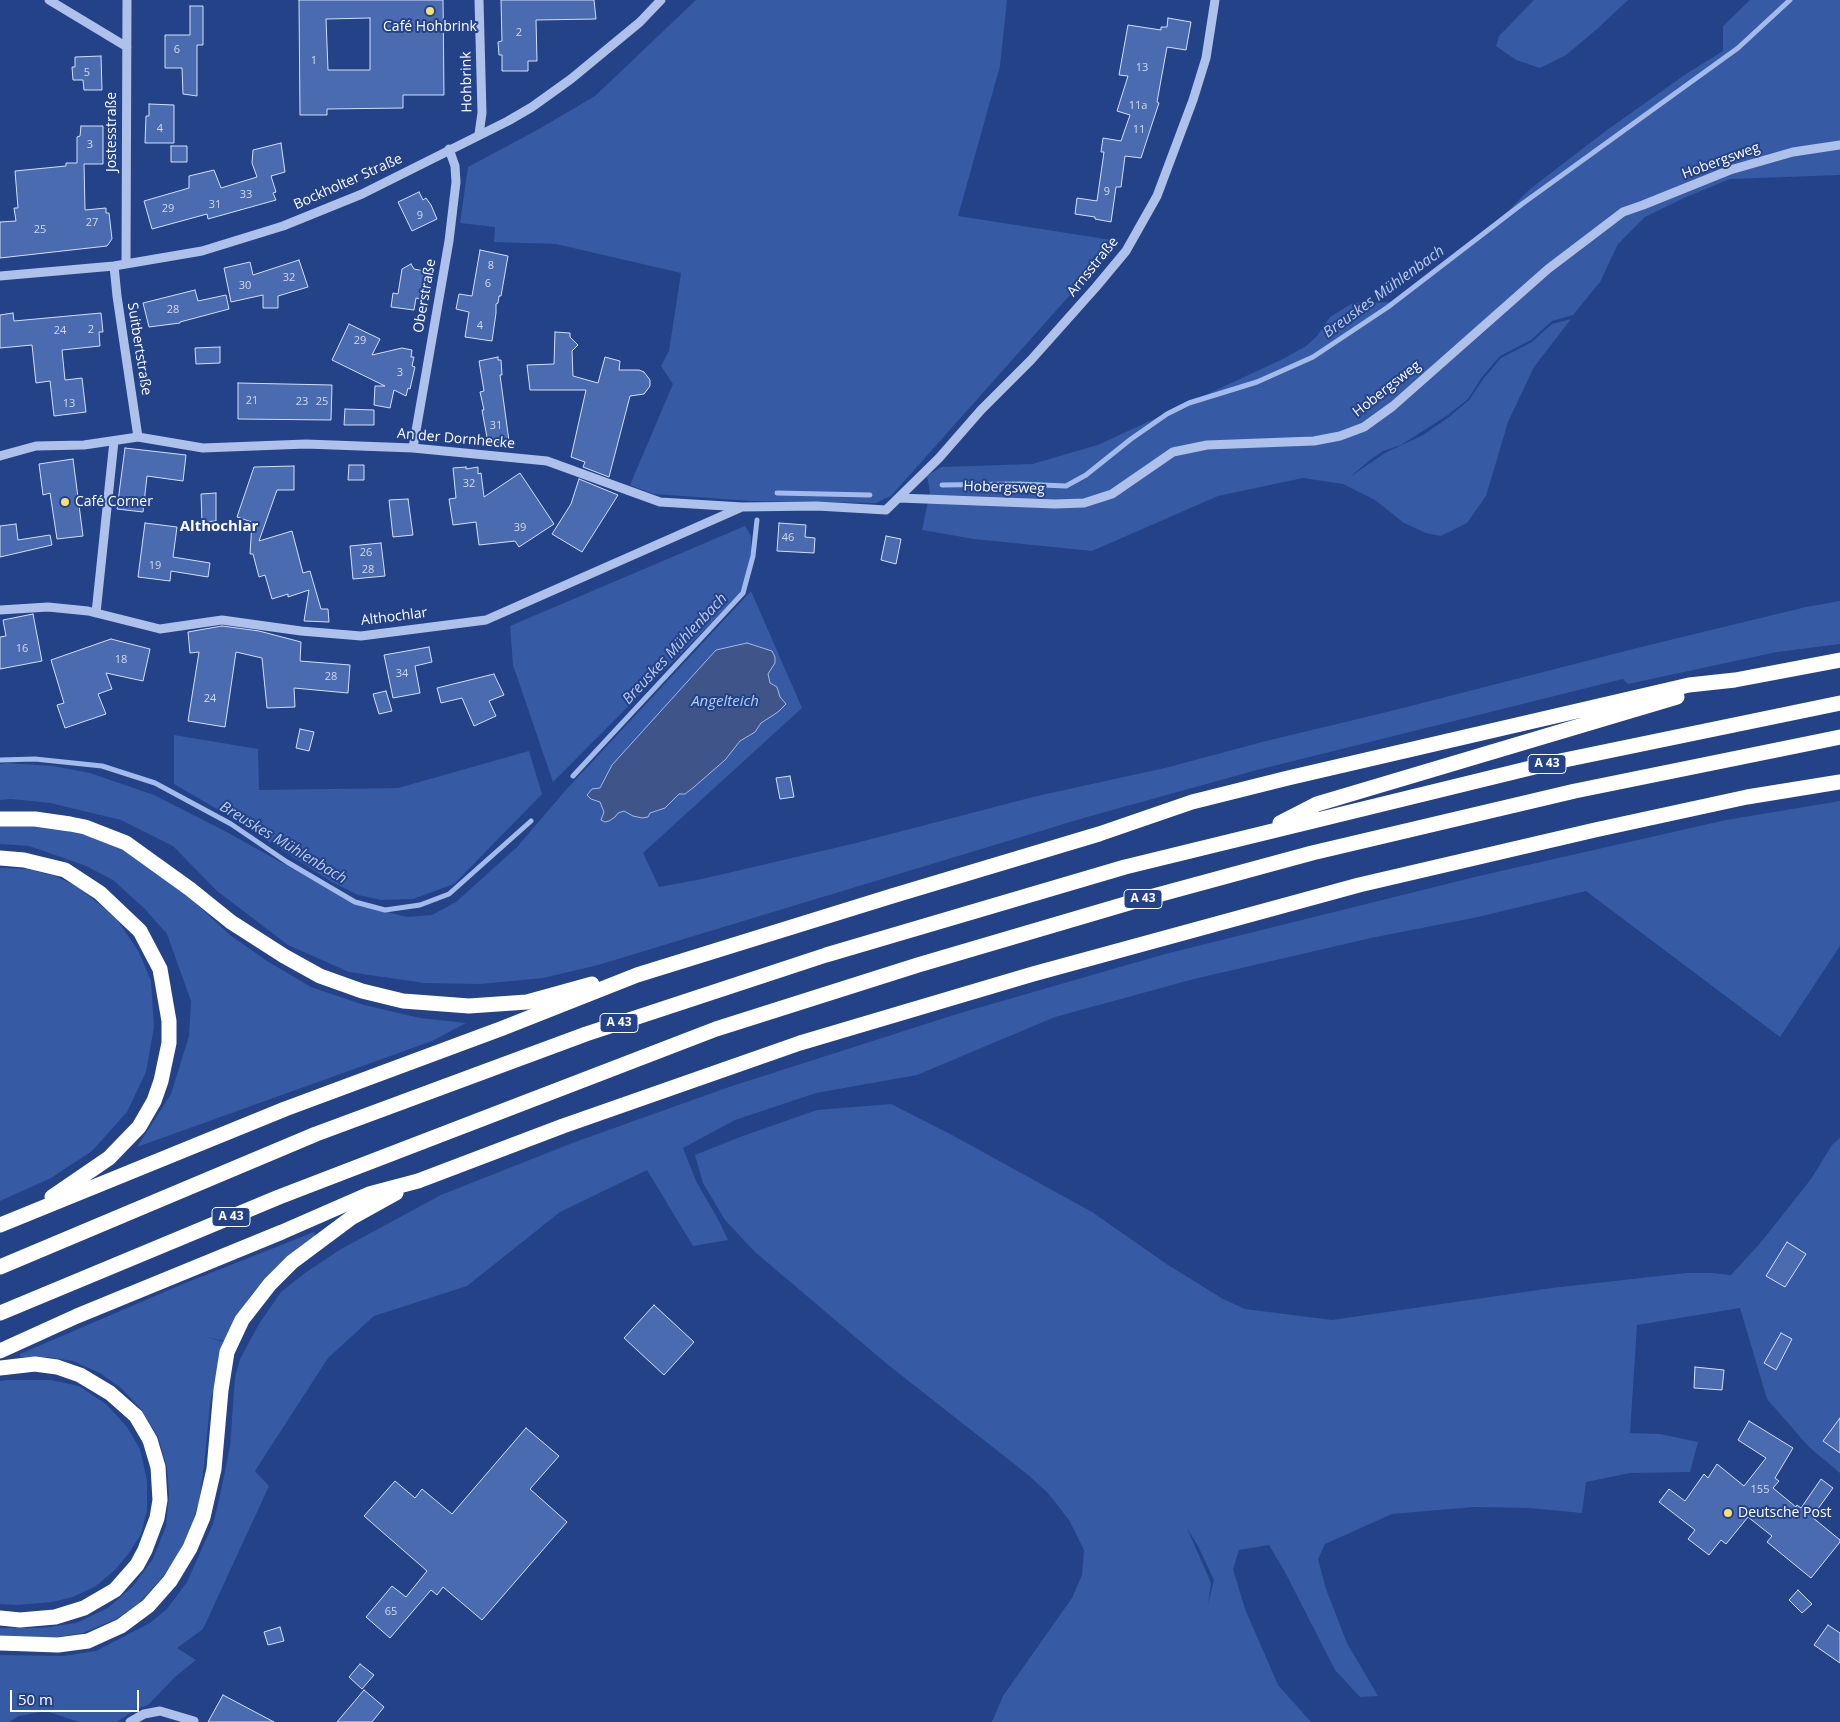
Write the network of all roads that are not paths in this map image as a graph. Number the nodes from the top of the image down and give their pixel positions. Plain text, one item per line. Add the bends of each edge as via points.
1 (49, 0) edge
2 (127, 0) edge
3 (479, 0) edge
4 (661, 0) edge
5 (1215, 0) edge
6 (127, 46) junction
7 (479, 134) junction
8 (1840, 145) edge
9 (449, 149) junction
10 (126, 264) junction
11 (114, 266) junction
12 (0, 276) edge
13 (138, 437) junction
14 (114, 441) junction
15 (413, 448) junction
16 (0, 456) edge
17 (900, 498) junction
18 (742, 507) junction
19 (0, 610) edge
20 (96, 613) junction
21 (1840, 660) edge
22 (1735, 680) junction
23 (1840, 703) edge
24 (1840, 737) edge
25 (1840, 782) edge
26 (0, 819) edge
27 (1256, 835) junction
28 (0, 858) edge
29 (637, 975) junction
30 (418, 1181) junction
31 (4, 1224) edge
32 (0, 1267) edge
33 (0, 1313) edge
34 (0, 1351) edge
35 (0, 1368) edge
36 (0, 1618) edge
37 (0, 1643) edge
38 (194, 1721) dead end
39 (130, 1722) edge

1 - 6 street
2 - 6 street, Jostesstraße
3 - 7 street, Hohbrink via 482,113
4 - 7 street, Bockholter Straße via 640,22 571,79 532,107
5 - 17 street, Arnsstraße via 1206,58 1194,100 1157,196 1126,252 1031,360
6 - 10 street, Jostesstraße
7 - 9 street, Bockholter Straße
8 - 17 street, Hobergsweg via 1793,152 1730,170 1623,212 1548,269 1393,406 1364,427 1314,441 1206,445 1173,452 1112,494 1084,503
9 - 10 street, Bockholter Straße via 362,194 283,226 202,252
9 - 15 street, Oberstraße via 456,182
10 - 11 street, Bockholter Straße
11 - 12 street, Bockholter Straße
11 - 13 street, Suitbertstraße
13 - 14 street, An der Dornhecke
13 - 15 street, An der Dornhecke via 203,448 306,444
14 - 16 street, An der Dornhecke via 36,446
14 - 20 street
15 - 18 street, An der Dornhecke via 548,461 660,502
17 - 18 street, An der Dornhecke via 886,510 817,506
18 - 20 street, Althochlar via 486,620 361,636 222,620 160,629
19 - 20 street, Althochlar via 48,607
21 - 22 highway
22 - 27 highway via 1317,804
22 - 29 highway via 1689,685 1192,802 1099,834
23 - 27 highway, A 43 via 1555,762
24 - 33 highway, A 43 via 1575,791 1312,853 908,968 716,1029 279,1197
25 - 30 highway via 1737,799 1359,885 1033,974 800,1043
26 - 29 highway via 70,824 126,843 231,922 284,956 331,981 382,996 424,1004 469,1006 526,1002
27 - 32 highway, A 43 via 1125,867 1004,902 826,955 586,1034 316,1134
28 - 31 highway via 65,870 100,893 140,931 160,969 170,1021 162,1081 139,1127 109,1158
29 - 31 highway via 285,1109
30 - 34 highway via 368,1194 85,1312
30 - 37 highway via 351,1218 292,1262 242,1320 227,1352 214,1469 203,1517 190,1548 170,1581 148,1606 121,1626 88,1641 58,1645
35 - 36 highway via 35,1364 57,1367 80,1375 110,1393 136,1416 150,1440 158,1467 160,1500 145,1550 116,1590 84,1608 55,1617
38 - 39 street via 160,1711 144,1714

